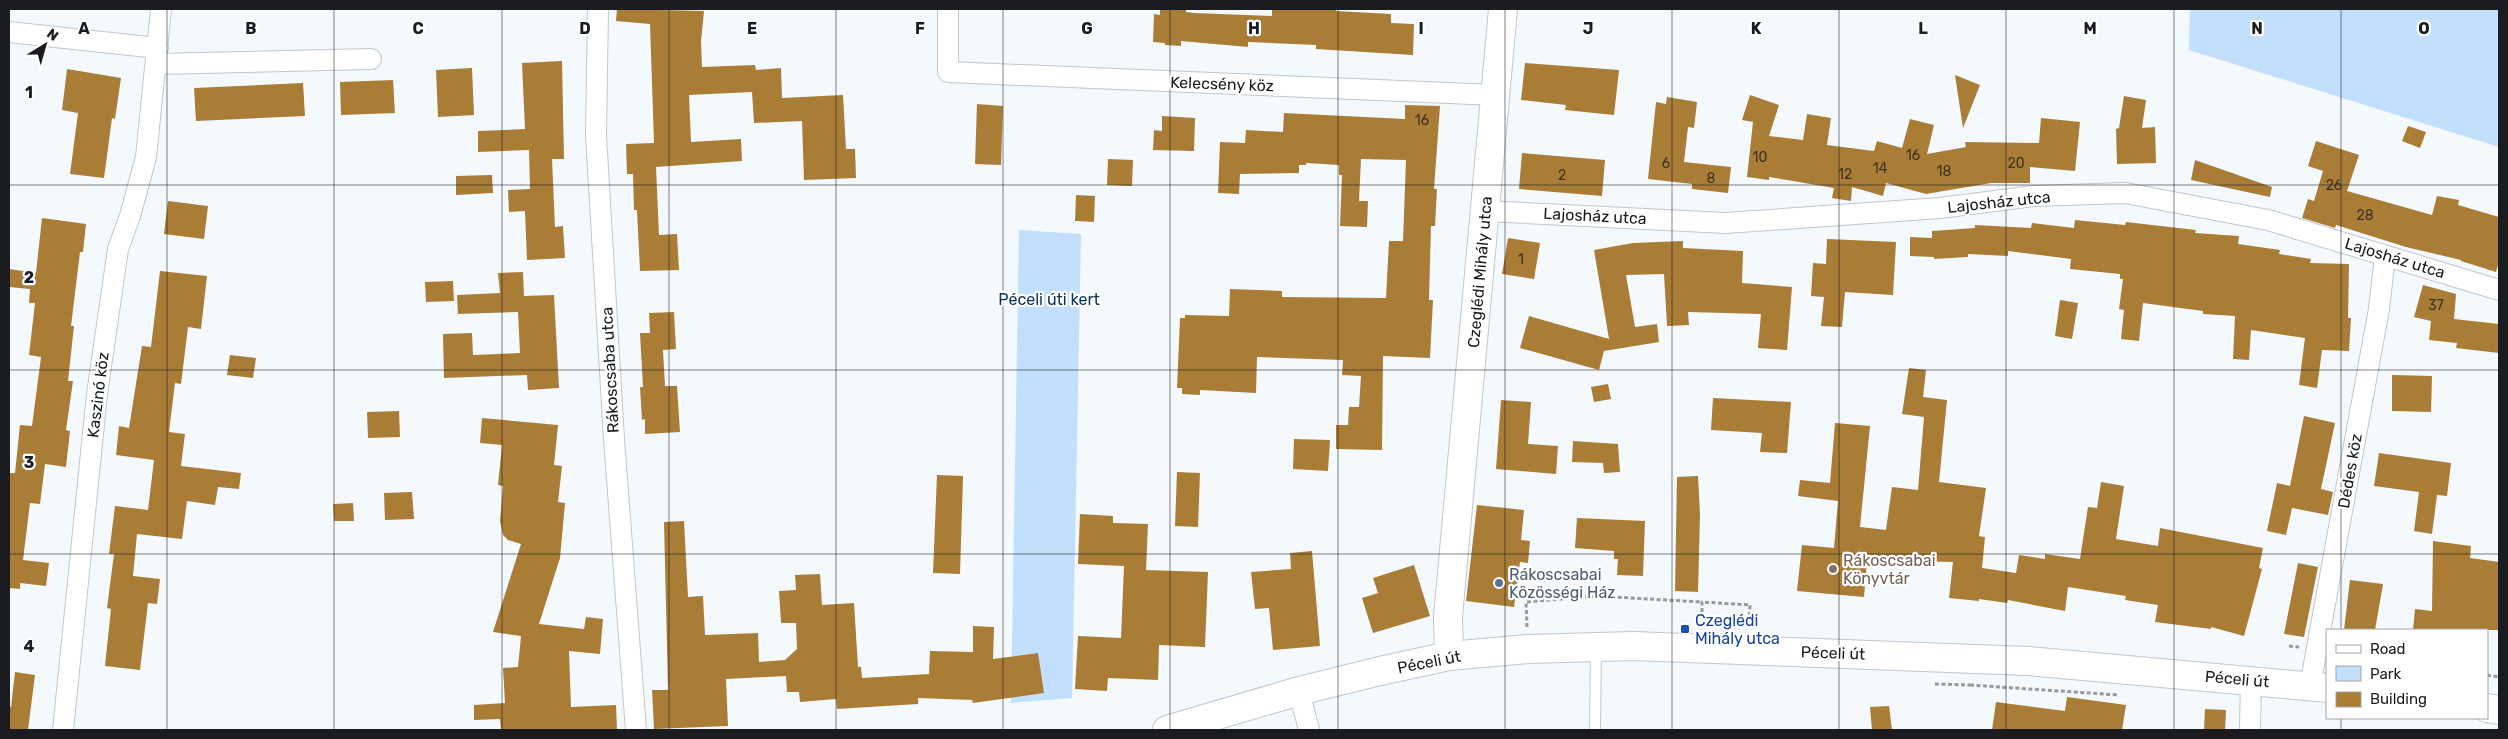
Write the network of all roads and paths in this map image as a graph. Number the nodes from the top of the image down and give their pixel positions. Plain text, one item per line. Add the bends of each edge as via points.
1 (161, 9) edge
2 (598, 9) edge
3 (948, 9) edge
4 (1503, 9) edge
5 (9, 32) edge
6 (157, 56) junction
7 (371, 59) dead end
8 (1496, 95) junction
9 (1486, 211) junction
10 (2385, 256) junction
11 (2499, 290) edge
12 (1702, 602) junction
13 (1702, 629) dead end
14 (2327, 629) edge
15 (1527, 631) dead end
16 (1749, 631) dead end
17 (2326, 637) edge
18 (1596, 647) junction
19 (1449, 656) junction
20 (2251, 680) junction
21 (1970, 686) dead end
22 (2318, 687) edge
23 (1299, 691) junction
24 (2127, 696) dead end
25 (64, 730) edge
26 (636, 730) edge
27 (1167, 730) edge
28 (1309, 730) edge
29 (1595, 730) edge
30 (2250, 730) edge

1 - 6 street, Kaszinó köz
2 - 26 street, Rákoscsaba utca via 597,145 614,439
3 - 8 street, Kelecsény köz via 948,72
4 - 8 main road, Czeglédi Mihály utca
5 - 6 street
6 - 7 street
6 - 25 street, Kaszinó köz via 146,157 118,249 97,394
8 - 9 main road, Czeglédi Mihály utca
9 - 10 street, Lajosház utca via 1726,223 1940,208 2034,196 2125,193 2268,220
9 - 19 main road, Czeglédi Mihály utca via 1448,617
10 - 11 street, Lajosház utca
10 - 14 street, Dédes köz
12 - 13 path
12 - 15 path via 1596,596 1526,602
12 - 16 path via 1750,604
17 - 22 street, Dédes köz
18 - 19 main road, Péceli út
18 - 20 main road, Péceli út via 2028,661
18 - 29 lane
19 - 23 main road, Péceli út
20 - 22 main road, Péceli út
20 - 30 street
21 - 24 path
23 - 27 main road, Péceli út
23 - 28 street

